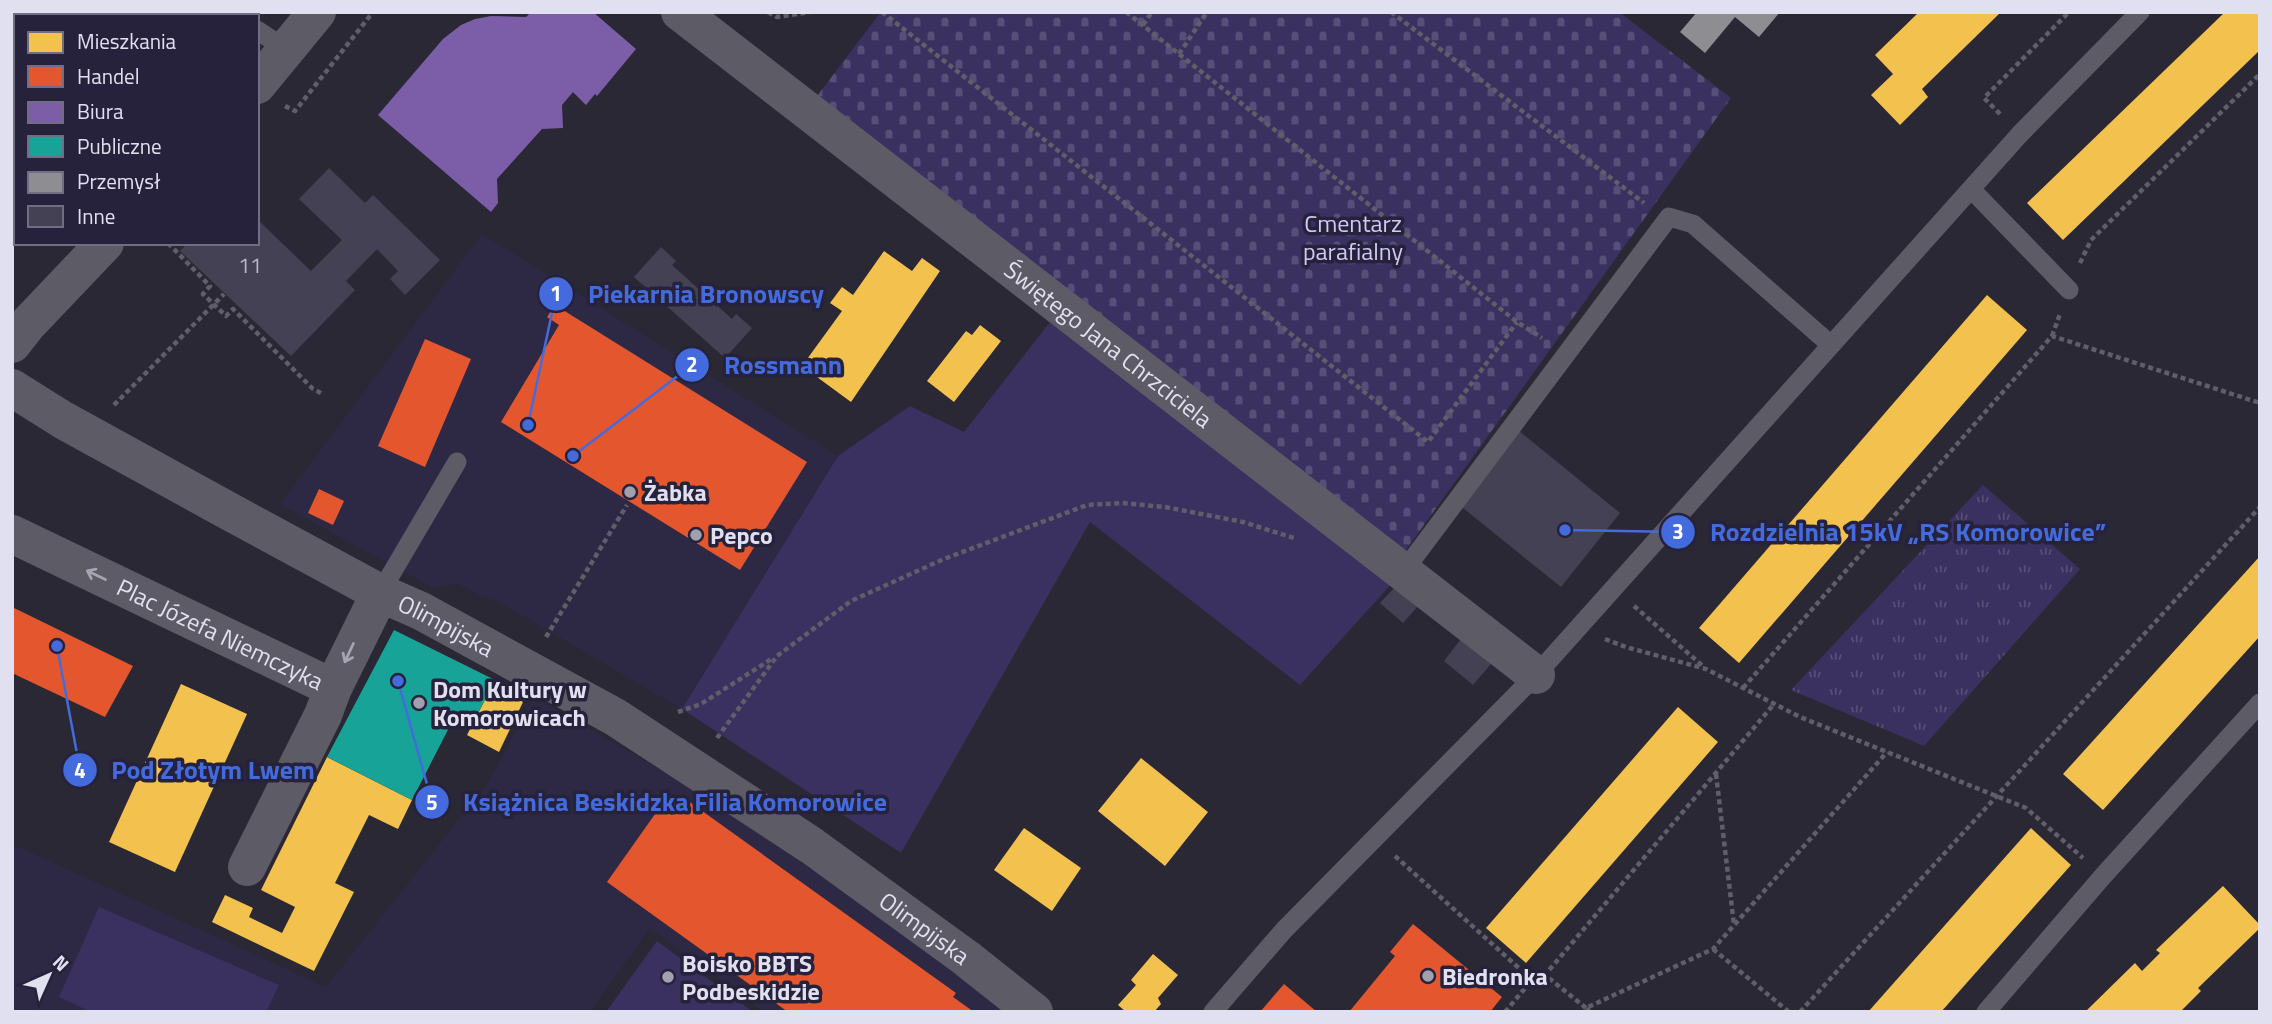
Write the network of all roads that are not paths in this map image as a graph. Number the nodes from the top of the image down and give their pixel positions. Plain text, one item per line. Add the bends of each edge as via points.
1 (317, 12) edge
2 (680, 12) edge
3 (2140, 12) edge
4 (272, 40) edge
5 (259, 79) edge
6 (1971, 189) junction
7 (103, 245) edge
8 (2069, 290) road end
9 (12, 344) edge
10 (1831, 345) junction
11 (12, 388) edge
12 (457, 462) dead end
13 (12, 534) edge
14 (1404, 572) junction
15 (380, 593) junction
16 (1536, 675) junction
17 (333, 688) junction
18 (2260, 703) edge
19 (247, 867) dead end
20 (1034, 1012) edge
21 (1213, 1012) edge
22 (1986, 1012) edge

1 - 4 street
2 - 14 street, Świętego Jana Chrzciciela
3 - 6 lane
4 - 5 street
6 - 8 lane
6 - 10 lane
7 - 9 street
10 - 14 lane via 1693,224 1669,217
10 - 16 lane
11 - 15 street, Olimpijska
12 - 15 lane
17 -> 13 street, Plac Józefa Niemczyka
14 - 16 street, Świętego Jana Chrzciciela
15 -> 17 street, Plac Józefa Niemczyka
15 - 20 street, Olimpijska via 586,700 697,770 822,854
16 - 21 lane via 1284,930
17 - 19 street
18 - 22 lane

